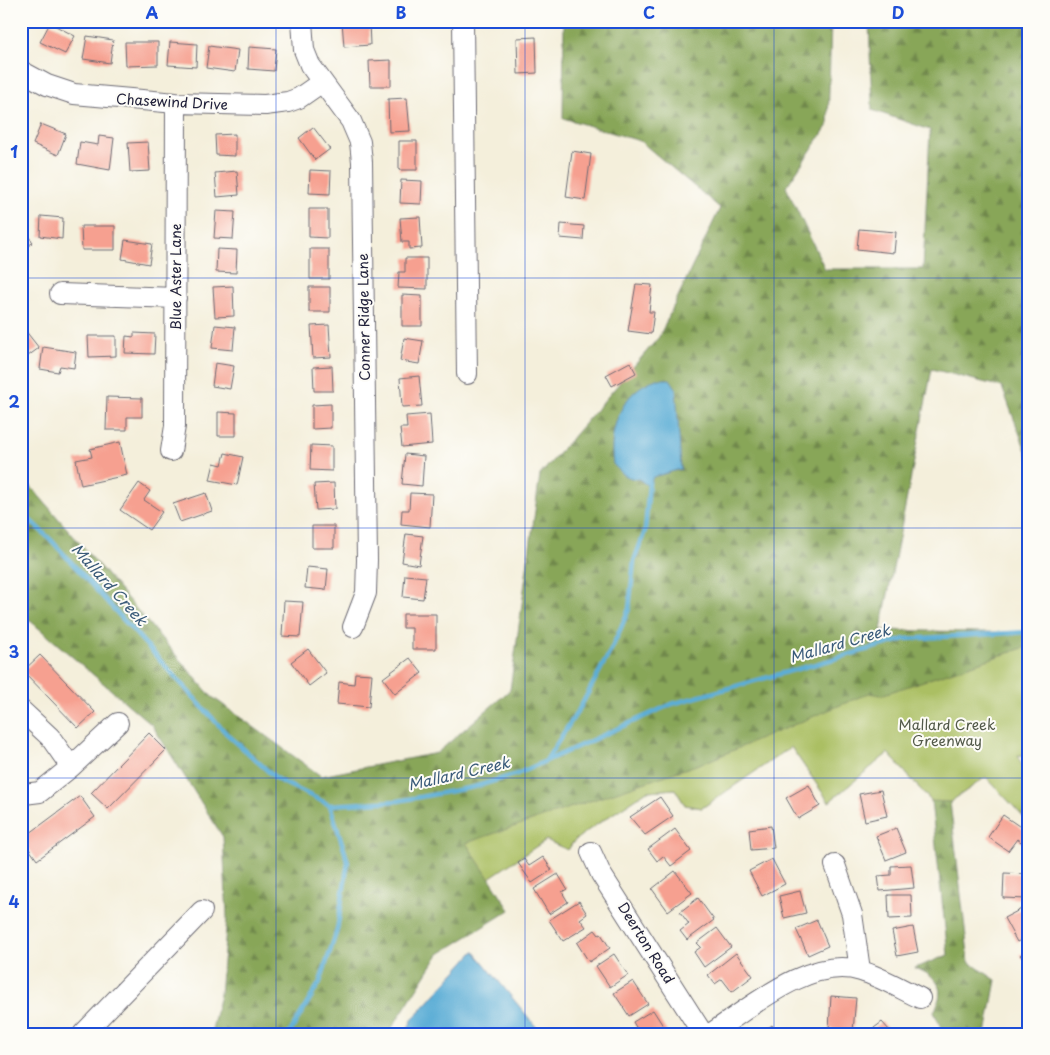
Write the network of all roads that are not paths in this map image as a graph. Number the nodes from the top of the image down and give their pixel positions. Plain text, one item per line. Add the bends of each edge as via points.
1 (302, 21) edge
2 (463, 21) edge
3 (21, 71) edge
4 (322, 82) junction
5 (176, 103) junction
6 (60, 294) dead end
7 (176, 298) junction
8 (467, 374) dead end
9 (171, 451) dead end
10 (353, 627) dead end
11 (21, 710) edge
12 (118, 723) dead end
13 (71, 767) junction
14 (21, 791) edge
15 (591, 852) dead end
16 (835, 865) dead end
17 (202, 910) dead end
18 (860, 970) junction
19 (920, 998) dead end
20 (83, 1034) edge
21 (703, 1034) edge
22 (710, 1034) edge

1 - 4 street, Conner Ridge Lane via 304,50
2 - 8 street
3 - 5 street, Chasewind Drive via 46,85 74,94
4 - 5 street, Chasewind Drive via 288,102 265,105
4 - 10 street, Conner Ridge Lane via 351,121 360,142 362,162 367,560 366,593
5 - 7 street, Blue Aster Lane
6 - 7 street
7 - 9 street, Blue Aster Lane via 175,426
11 - 13 street via 50,738
12 - 13 street
13 - 14 street via 40,792 24,794
15 - 21 street, Deerton Road via 601,874
16 - 18 street via 857,934
17 - 20 street
18 - 19 street
18 - 22 street via 819,970 792,981

